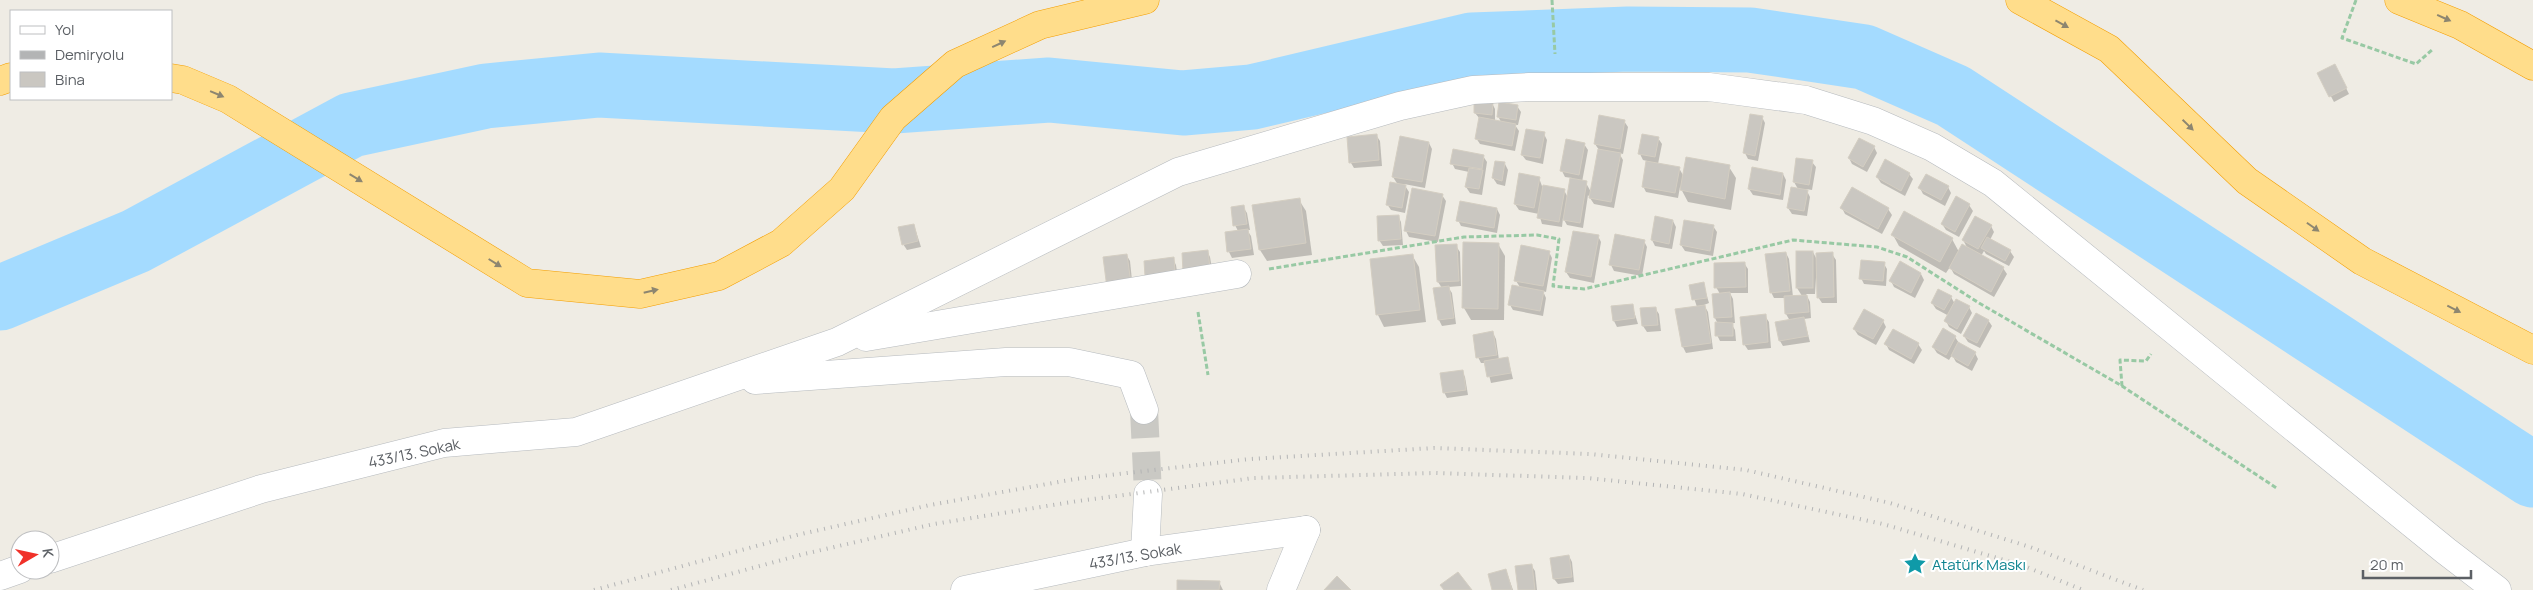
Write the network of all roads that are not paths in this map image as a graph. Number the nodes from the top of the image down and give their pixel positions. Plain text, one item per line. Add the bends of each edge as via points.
1 (1145, 0) edge
2 (2020, 0) edge
3 (2399, 0) edge
4 (2533, 66) edge
5 (172, 78) edge
6 (1237, 274) road end
7 (838, 342) junction
8 (2533, 350) edge
9 (720, 382) junction
10 (1144, 410) tunnel mouth
11 (1148, 494) tunnel mouth
12 (1146, 552) junction
13 (60, 556) edge
14 (965, 590) edge
15 (1281, 590) edge
16 (2498, 590) edge

5 -> 1 highway via 228,99 527,283 640,294 719,276 781,242 842,189 893,118 955,64 1040,25
2 -> 8 highway via 2109,49 2247,181 2362,261
3 -> 4 highway via 2460,26
6 - 7 street
7 - 9 street, 433/13. Sokak
7 - 16 street via 1178,172 1400,106 1473,90 1538,87 1709,87 1806,100 1873,121 1932,147 1992,183
9 - 10 street via 1006,362 1069,362 1131,375
9 - 13 street, 433/13. Sokak via 576,432 444,444 261,489
11 - 12 street
12 - 14 street, 433/13. Sokak
12 - 15 street, 433/13. Sokak via 1306,530

